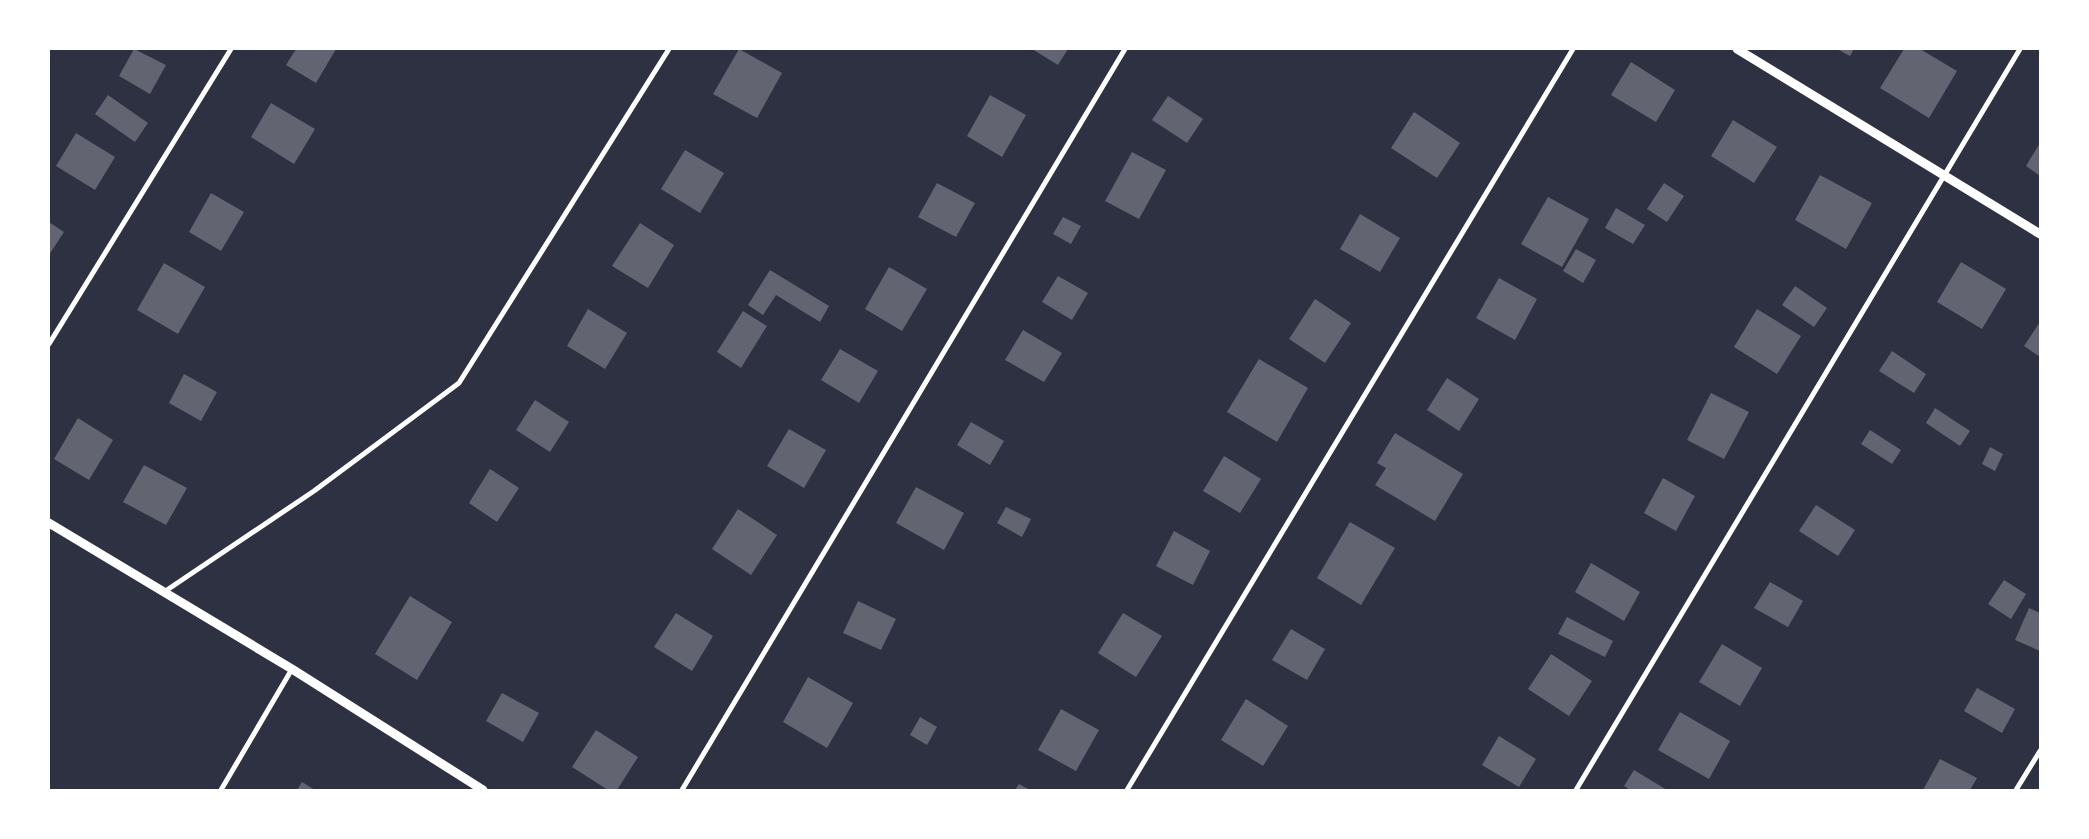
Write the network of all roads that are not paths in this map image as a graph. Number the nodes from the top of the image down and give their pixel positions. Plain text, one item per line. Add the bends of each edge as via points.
1 (231, 49) edge
2 (669, 49) edge
3 (1125, 49) edge
4 (1573, 49) edge
5 (1737, 49) edge
6 (2020, 49) edge
7 (1945, 178) junction
8 (2040, 234) edge
9 (49, 344) edge
10 (49, 523) edge
11 (164, 592) junction
12 (292, 669) junction
13 (2040, 751) edge
14 (221, 790) edge
15 (483, 790) edge
16 (682, 790) edge
17 (1128, 790) edge
18 (1576, 790) edge
19 (2016, 790) edge

1 - 9 street
2 - 11 street via 460,383 314,491
3 - 16 street
4 - 17 street
5 - 7 street
6 - 7 street
7 - 8 street
7 - 18 street
10 - 11 street
11 - 12 street
12 - 14 street
12 - 15 street
13 - 19 street

